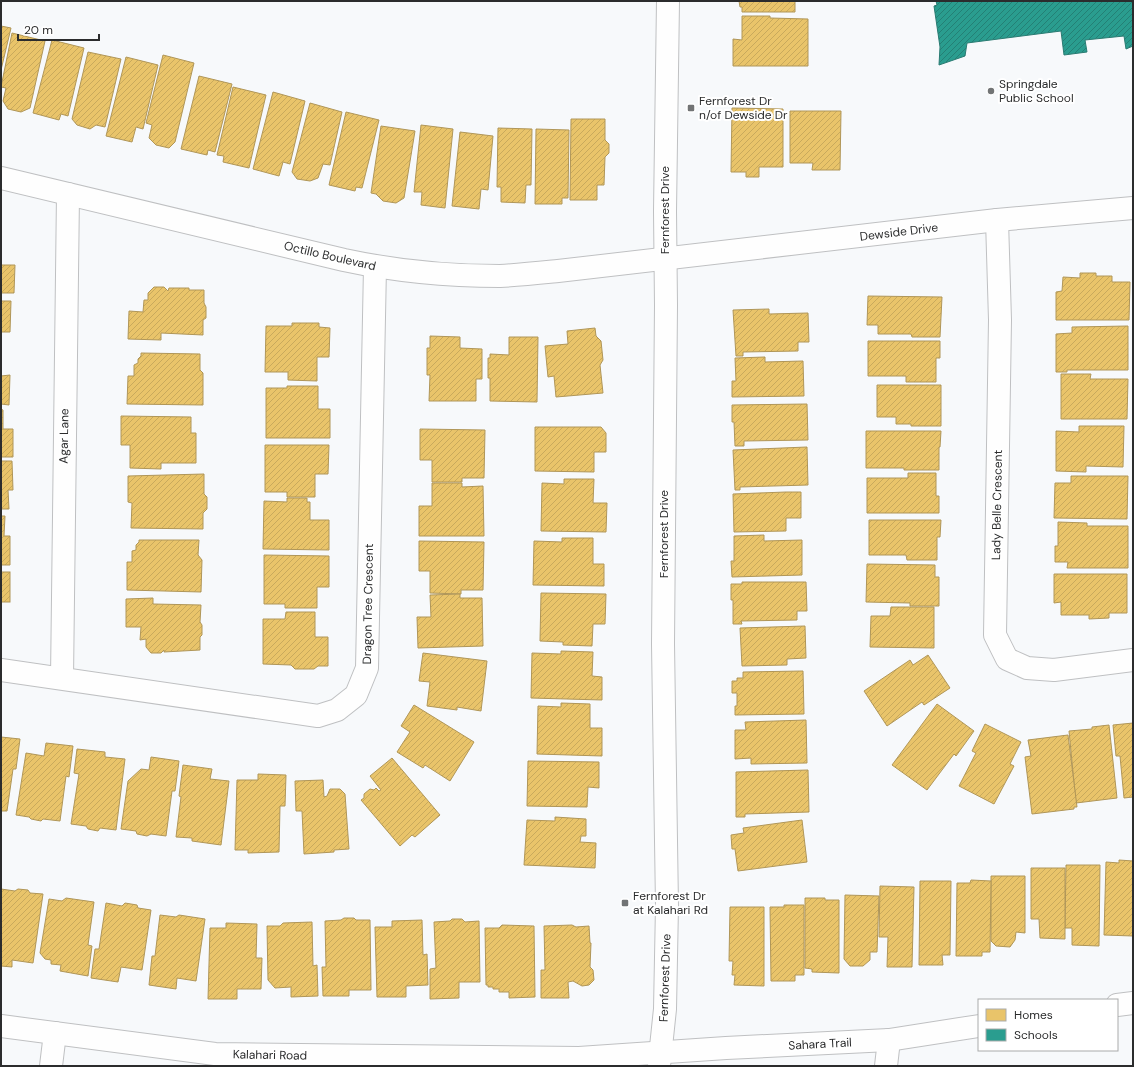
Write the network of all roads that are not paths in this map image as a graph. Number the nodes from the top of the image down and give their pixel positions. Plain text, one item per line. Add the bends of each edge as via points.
1 (668, 1) edge
2 (1, 178) edge
3 (68, 194) junction
4 (1133, 208) edge
5 (997, 220) junction
6 (665, 258) junction
7 (375, 267) junction
8 (1133, 660) edge
9 (1, 670) edge
10 (62, 678) junction
11 (1133, 1002) edge
12 (1118, 1005) edge
13 (1, 1026) edge
14 (978, 1026) edge
15 (55, 1033) junction
16 (889, 1040) junction
17 (660, 1059) edge
18 (51, 1066) edge
19 (886, 1066) edge

1 - 6 street, Fernforest Drive
2 - 3 street, Octillo Boulevard
3 - 7 street, Octillo Boulevard
3 - 10 street, Agar Lane
4 - 5 street, Dewside Drive
5 - 6 street, Dewside Drive
5 - 8 street, Lady Belle Crescent via 1000,320 995,635 1006,659 1026,668 1054,670
6 - 7 street, Octillo Boulevard via 501,276 447,275
6 - 17 street, Fernforest Drive via 663,644 667,906 665,1009
7 - 10 street, Dragon Tree Crescent via 368,668 356,695 338,710 318,716
9 - 10 street, Dragon Tree Crescent
11 - 12 street
13 - 15 street, Kalahari Road
14 - 16 street, Sahara Trail
15 - 17 street, Kalahari Road via 215,1054
15 - 18 street
16 - 17 street, Sahara Trail
16 - 19 street

